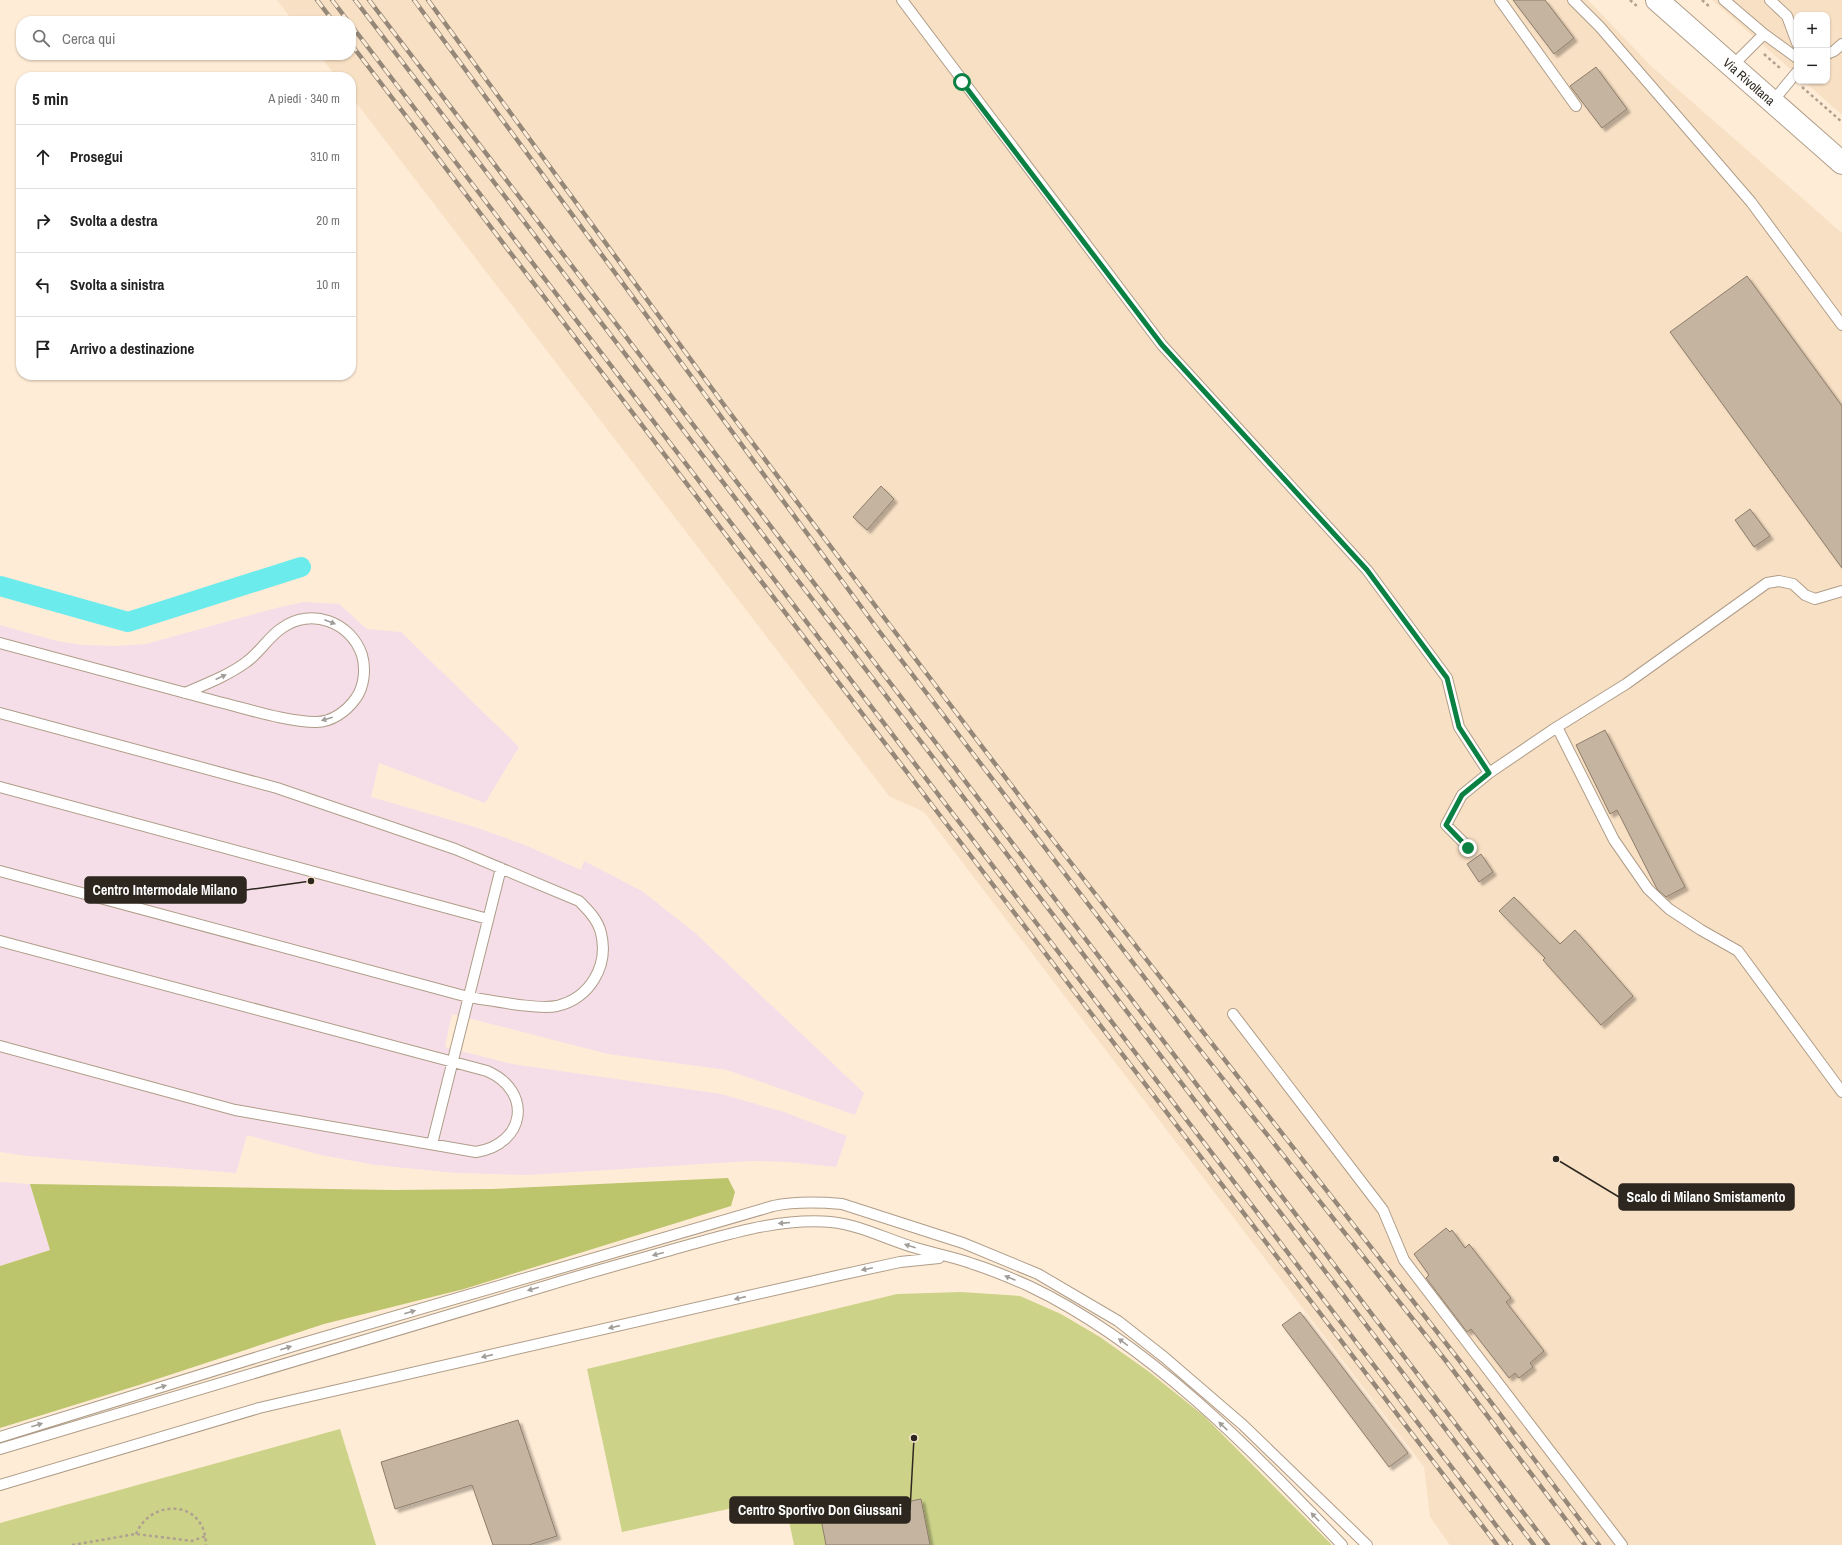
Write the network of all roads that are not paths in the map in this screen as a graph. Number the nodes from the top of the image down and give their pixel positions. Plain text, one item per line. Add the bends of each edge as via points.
1 (902, 0) edge
2 (1500, 0) edge
3 (1573, 0) edge
4 (1657, 0) edge
5 (1724, 0) edge
6 (1770, 0) edge
7 (1764, 34) junction
8 (1794, 35) edge
9 (1842, 44) edge
10 (1830, 53) edge
11 (1794, 56) edge
12 (1733, 65) junction
13 (1794, 77) edge
14 (1773, 100) junction
15 (1576, 106) dead end
16 (1842, 162) edge
17 (1842, 325) edge
18 (1842, 591) edge
19 (0, 643) edge
20 (185, 693) junction
21 (0, 712) edge
22 (1557, 727) junction
23 (1489, 773) junction
24 (0, 787) edge
25 (1468, 848) dead end
26 (500, 868) junction
27 (0, 871) edge
28 (488, 919) junction
29 (0, 941) edge
30 (468, 997) junction
31 (1233, 1014) dead end
32 (0, 1046) edge
33 (452, 1062) junction
34 (1842, 1092) edge
35 (432, 1144) junction
36 (947, 1258) junction
37 (0, 1437) edge
38 (0, 1449) edge
39 (0, 1485) edge
40 (1342, 1545) edge
41 (1367, 1545) edge
42 (1622, 1545) edge

1 - 23 lane via 1162,345 1367,570 1447,678 1459,727
2 - 15 lane
3 - 17 lane via 1600,27 1751,202
4 - 12 street, Via Rivoltana
5 - 7 lane
6 - 8 lane via 1787,16
7 - 11 lane
7 - 12 lane
9 - 10 lane
12 - 14 street, Via Rivoltana
13 - 14 lane
14 - 16 street, Via Rivoltana
18 - 22 lane via 1815,599 1805,595 1793,584 1779,581 1767,583 1626,684
19 - 20 lane
20 -> 20 lane via 224,676 247,662 282,627 309,618 326,620 341,626 358,645 363,657 364,671 357,697 336,717 318,722 300,721
21 - 26 lane via 277,788 455,849
22 - 23 lane
22 - 34 lane via 1614,840 1648,888 1669,909 1738,951
23 - 25 lane via 1462,795 1446,825
24 - 28 lane
26 - 28 lane
26 - 30 lane via 579,901 593,915 601,932 604,952 600,970 590,987 574,999 556,1006
27 - 30 lane
28 - 30 lane
29 - 33 lane
30 - 33 lane
31 - 42 lane via 1383,1210 1404,1260
32 - 35 lane via 235,1110
33 - 35 lane
33 - 35 lane via 500,1076 510,1086 516,1098 516,1123 510,1135 501,1144 489,1150 476,1152
36 -> 38 lane via 898,1243 867,1230 835,1223 810,1221 748,1229 601,1269 281,1363
36 -> 39 lane via 900,1262 282,1403
40 -> 36 lane via 1194,1399 1123,1342 1029,1286 969,1262
37 -> 41 lane via 300,1344 772,1206 822,1202 842,1204 963,1243 1038,1274 1118,1320 1164,1356 1243,1425

